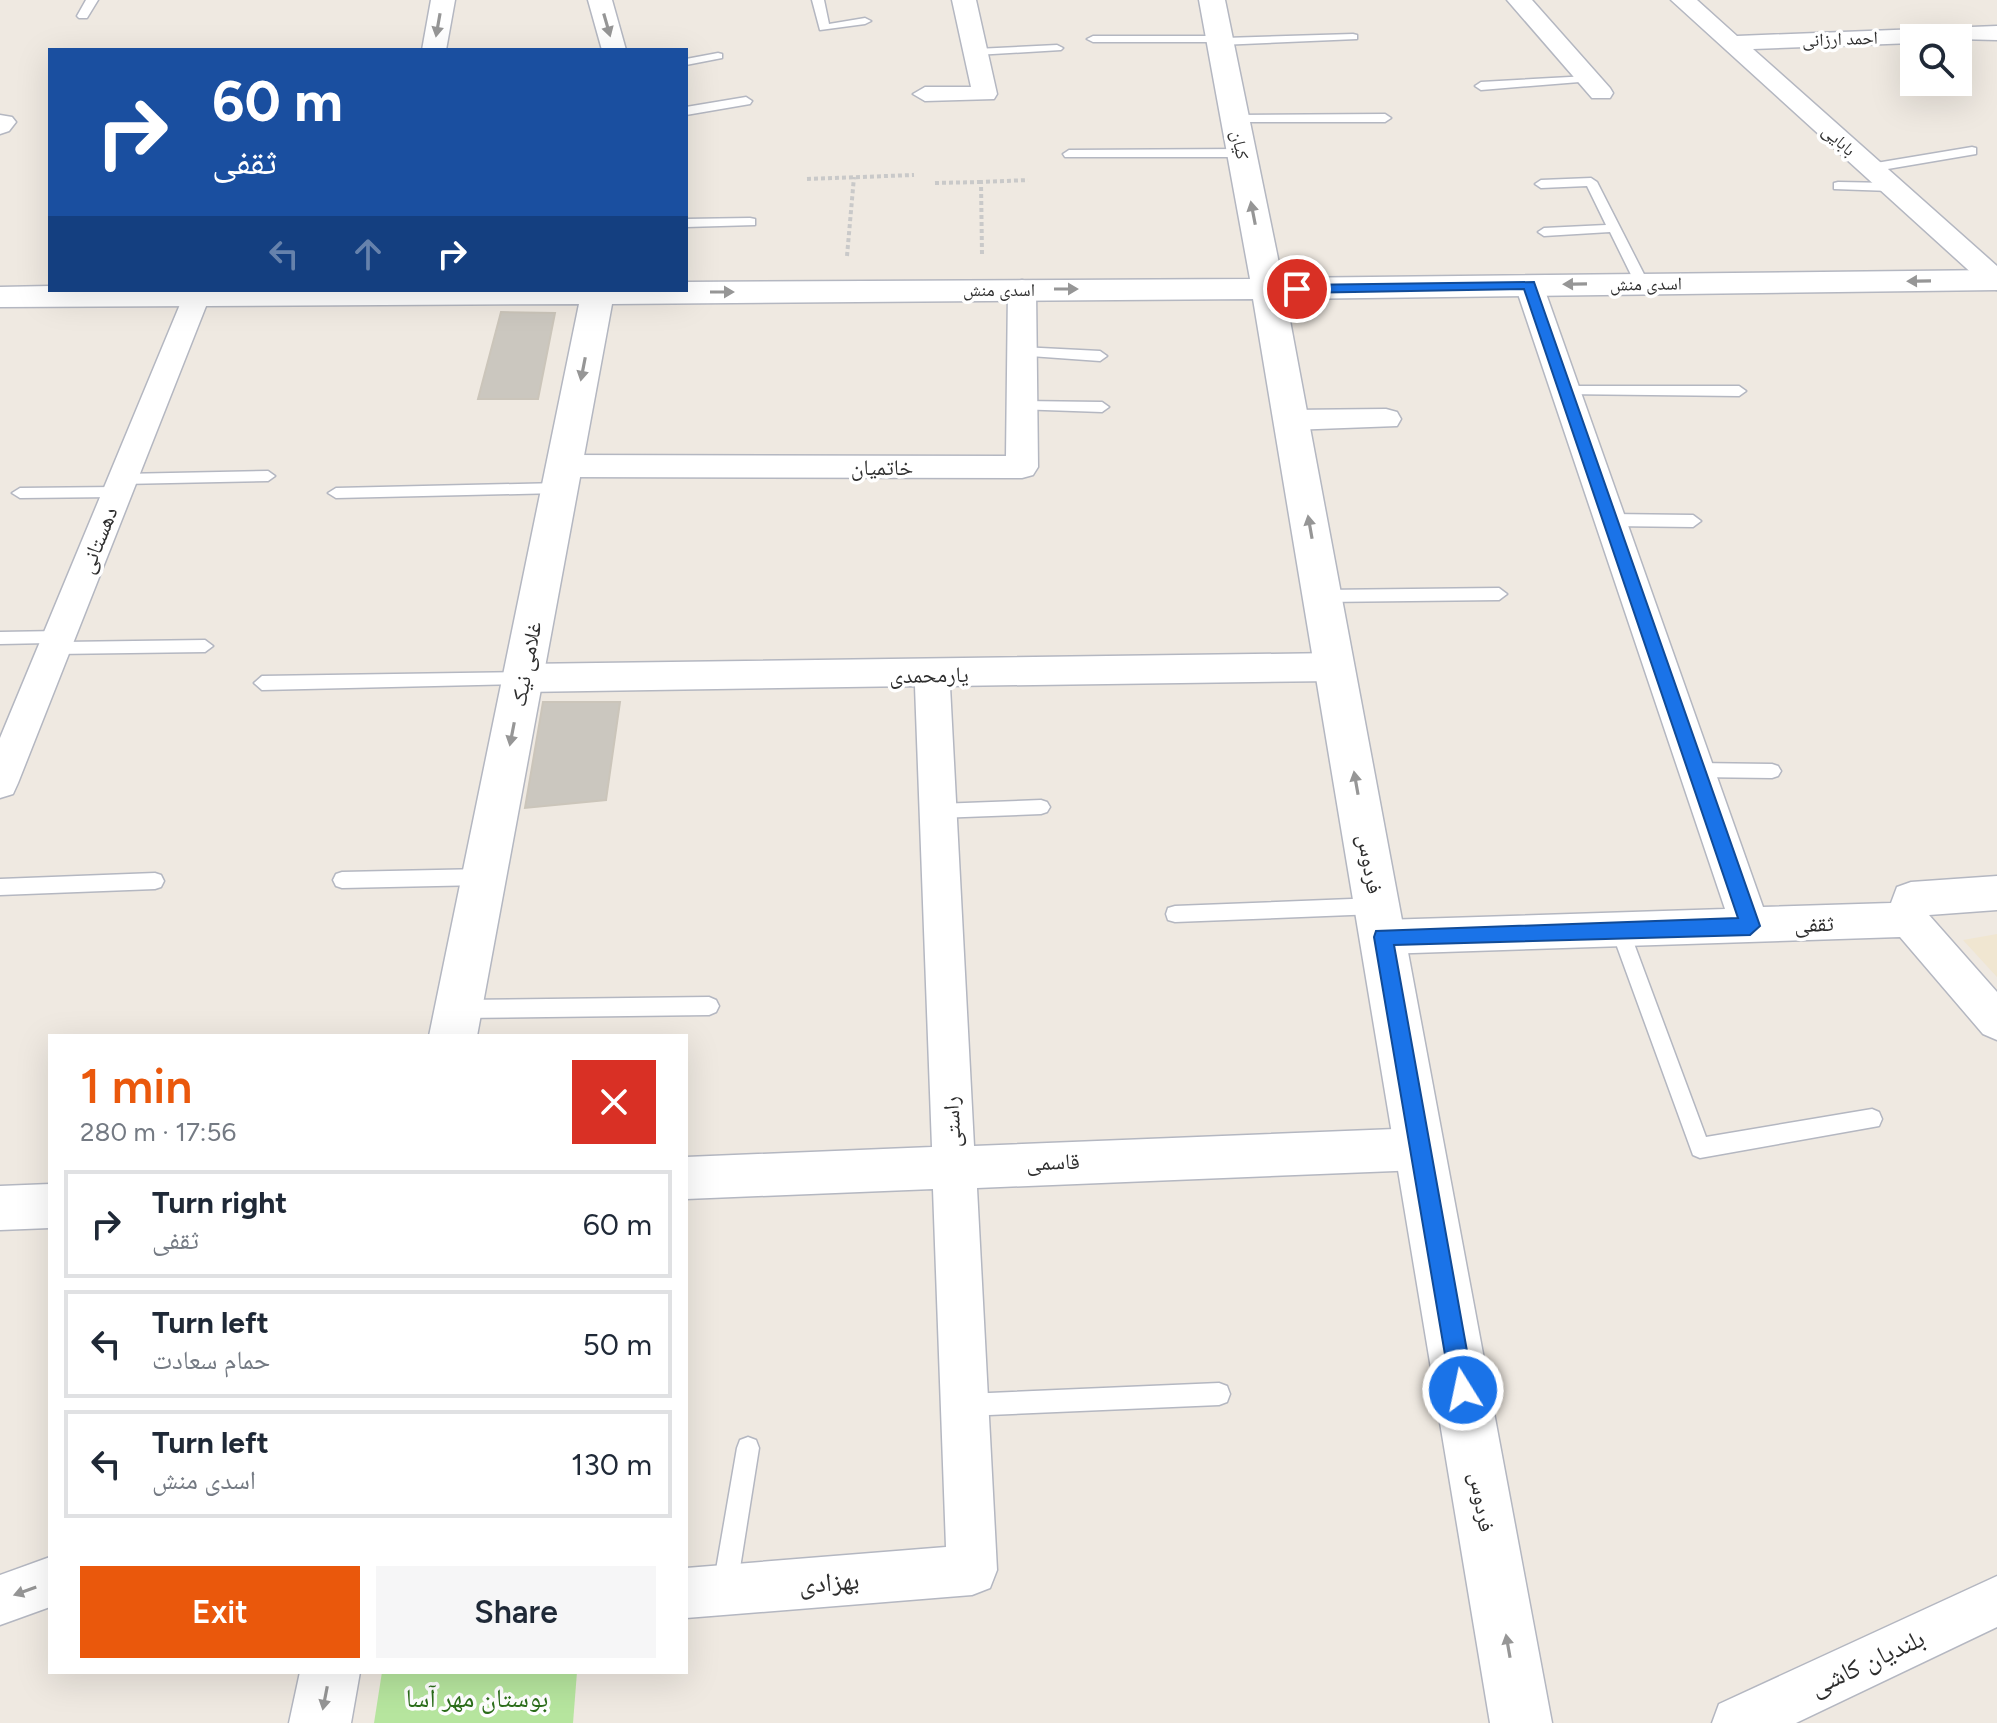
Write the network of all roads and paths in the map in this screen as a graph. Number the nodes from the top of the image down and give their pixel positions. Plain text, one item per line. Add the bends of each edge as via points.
1 (92, 0) edge
2 (443, 0) edge
3 (600, 0) edge
4 (818, 0) edge
5 (964, 0) edge
6 (1212, 0) edge
7 (1519, 0) edge
8 (1683, 0) edge
9 (83, 16) dead end
10 (865, 21) dead end
11 (1997, 33) edge
12 (1353, 37) dead end
13 (1093, 39) dead end
14 (1220, 41) junction
15 (1731, 43) junction
16 (434, 48) edge
17 (613, 48) edge
18 (1057, 48) dead end
19 (976, 52) junction
20 (718, 56) dead end
21 (688, 62) edge
22 (1481, 86) dead end
23 (1594, 86) joint
24 (925, 94) dead end
25 (746, 101) dead end
26 (688, 111) edge
27 (1385, 118) dead end
28 (1235, 119) junction
29 (1972, 151) dead end
30 (1242, 153) junction
31 (1069, 154) dead end
32 (1870, 168) junction
33 (914, 175) dead end
34 (854, 177) junction
35 (807, 179) dead end
36 (1028, 180) dead end
37 (981, 182) junction
38 (935, 183) dead end
39 (1541, 184) dead end
40 (1838, 186) dead end
41 (1891, 187) junction
42 (750, 222) dead end
43 (688, 223) edge
44 (1614, 228) junction
45 (1544, 232) dead end
46 (1997, 280) edge
47 (1642, 284) junction
48 (1529, 285) junction
49 (1022, 289) junction
50 (1268, 289) junction
51 (983, 290) junction
52 (688, 291) edge
53 (844, 291) junction
54 (390, 292) edge
55 (598, 292) joint
56 (91, 293) edge
57 (196, 296) junction
58 (0, 297) edge
59 (1021, 352) junction
60 (1100, 356) dead end
61 (1566, 391) junction
62 (1739, 391) dead end
63 (1021, 406) junction
64 (1102, 407) dead end
65 (1386, 419) dead end
66 (1291, 420) junction
67 (268, 476) dead end
68 (562, 477) junction
69 (120, 486) junction
70 (20, 493) dead end
71 (336, 493) dead end
72 (1610, 520) junction
73 (1693, 521) dead end
74 (1499, 594) dead end
75 (1323, 596) junction
76 (0, 638) edge
77 (57, 642) junction
78 (205, 646) dead end
79 (1335, 667) junction
80 (932, 675) junction
81 (523, 678) junction
82 (262, 683) dead end
83 (1696, 770) junction
84 (1772, 771) dead end
85 (0, 783) edge
86 (1041, 807) dead end
87 (938, 811) junction
88 (485, 877) junction
89 (342, 880) dead end
90 (155, 881) dead end
91 (0, 887) edge
92 (1997, 893) edge
93 (1175, 914) dead end
94 (1909, 920) junction
95 (1380, 922) junction
96 (1750, 926) junction
97 (1620, 930) junction
98 (709, 1006) dead end
99 (1997, 1021) edge
100 (456, 1023) edge
101 (1872, 1119) dead end
102 (1420, 1149) junction
103 (954, 1166) junction
104 (688, 1178) edge
105 (48, 1206) edge
106 (0, 1208) edge
107 (1219, 1394) dead end
108 (965, 1405) junction
109 (748, 1448) dead end
110 (972, 1570) joint
111 (48, 1583) edge
112 (705, 1592) edge
113 (0, 1600) edge
114 (1992, 1615) edge
115 (330, 1674) edge
116 (320, 1723) edge
117 (1521, 1723) edge
118 (1738, 1723) edge

1 - 9 lane
2 -> 16 street
3 -> 17 street
4 - 10 lane via 824,28
5 - 19 street
6 - 14 street, کیان
7 - 23 street
8 - 15 street, بابایی
11 - 15 street, احمد ارزانی
12 - 14 lane
13 - 14 lane
14 - 28 street, کیان
15 - 32 street, بابایی
18 - 19 lane
19 - 24 street via 985,94
20 - 21 lane
22 - 23 lane
25 - 26 lane
27 - 28 lane
28 - 30 street, کیان
29 - 32 lane
30 - 31 lane
50 -> 30 street, کیان
32 - 41 street, بابایی
33 - 34 path
34 - 35 path
34 - 53 path
36 - 37 path
37 - 38 path
37 - 51 path
39 - 44 lane via 1591,182
40 - 41 lane
41 - 46 street, بابایی
42 - 43 lane
44 - 45 lane
44 - 47 lane
46 -> 47 street, اسدی منش
47 -> 48 street, اسدی منش
48 - 50 street, اسدی منش
48 - 61 street
49 -> 50 street, اسدی منش
49 - 51 street, اسدی منش
49 - 59 street, خاتمیان
50 - 66 street, فردوس
51 - 53 street, اسدی منش
52 -> 53 street, اسدی منش
54 - 55 street, اسدی منش
54 - 57 street, اسدی منش
55 -> 68 street, غلامی نیک
56 - 57 street, اسدی منش
56 - 58 street, اسدی منش
57 - 69 street, دهستانی
59 - 60 lane
59 - 63 street, خاتمیان
61 - 62 lane
61 - 72 street
63 - 64 lane
63 - 68 street, خاتمیان via 1022,467
65 - 66 street
75 -> 66 street, فردوس
67 - 69 lane
68 - 71 lane
68 - 81 street, غلامی نیک
69 - 70 lane
69 - 77 street, دهستانی
72 - 73 lane
72 - 83 street
74 - 75 lane
75 - 79 street, فردوس
76 - 77 lane
77 - 78 lane
77 - 85 street, دهستانی
79 - 80 street, یارمحمدی
95 -> 79 street, فردوس
80 - 81 street, یارمحمدی
80 - 87 street, راستی
81 - 82 lane
81 -> 88 street, غلامی نیک
83 - 84 lane
83 - 96 street
86 - 87 lane
87 - 103 street, راستی
88 - 89 lane
88 - 100 street, غلامی نیک
90 - 91 lane
92 - 94 street via 1911,899
93 - 95 lane
94 - 96 street, ثقفی
94 - 99 street
95 - 97 street, ثقفی
95 - 102 street, فردوس
96 - 97 street, ثقفی
97 - 101 lane via 1700,1148
98 - 100 lane
102 - 103 street, قاسمی
117 -> 102 street, فردوس
103 - 104 street, قاسمی
103 - 108 street, راستی
105 - 106 street
107 - 108 lane
108 - 110 street, راستی
109 - 112 lane
110 - 112 street, بهزادی
111 -> 113 street
114 - 118 street, بلندیان کاشی
115 -> 116 street

